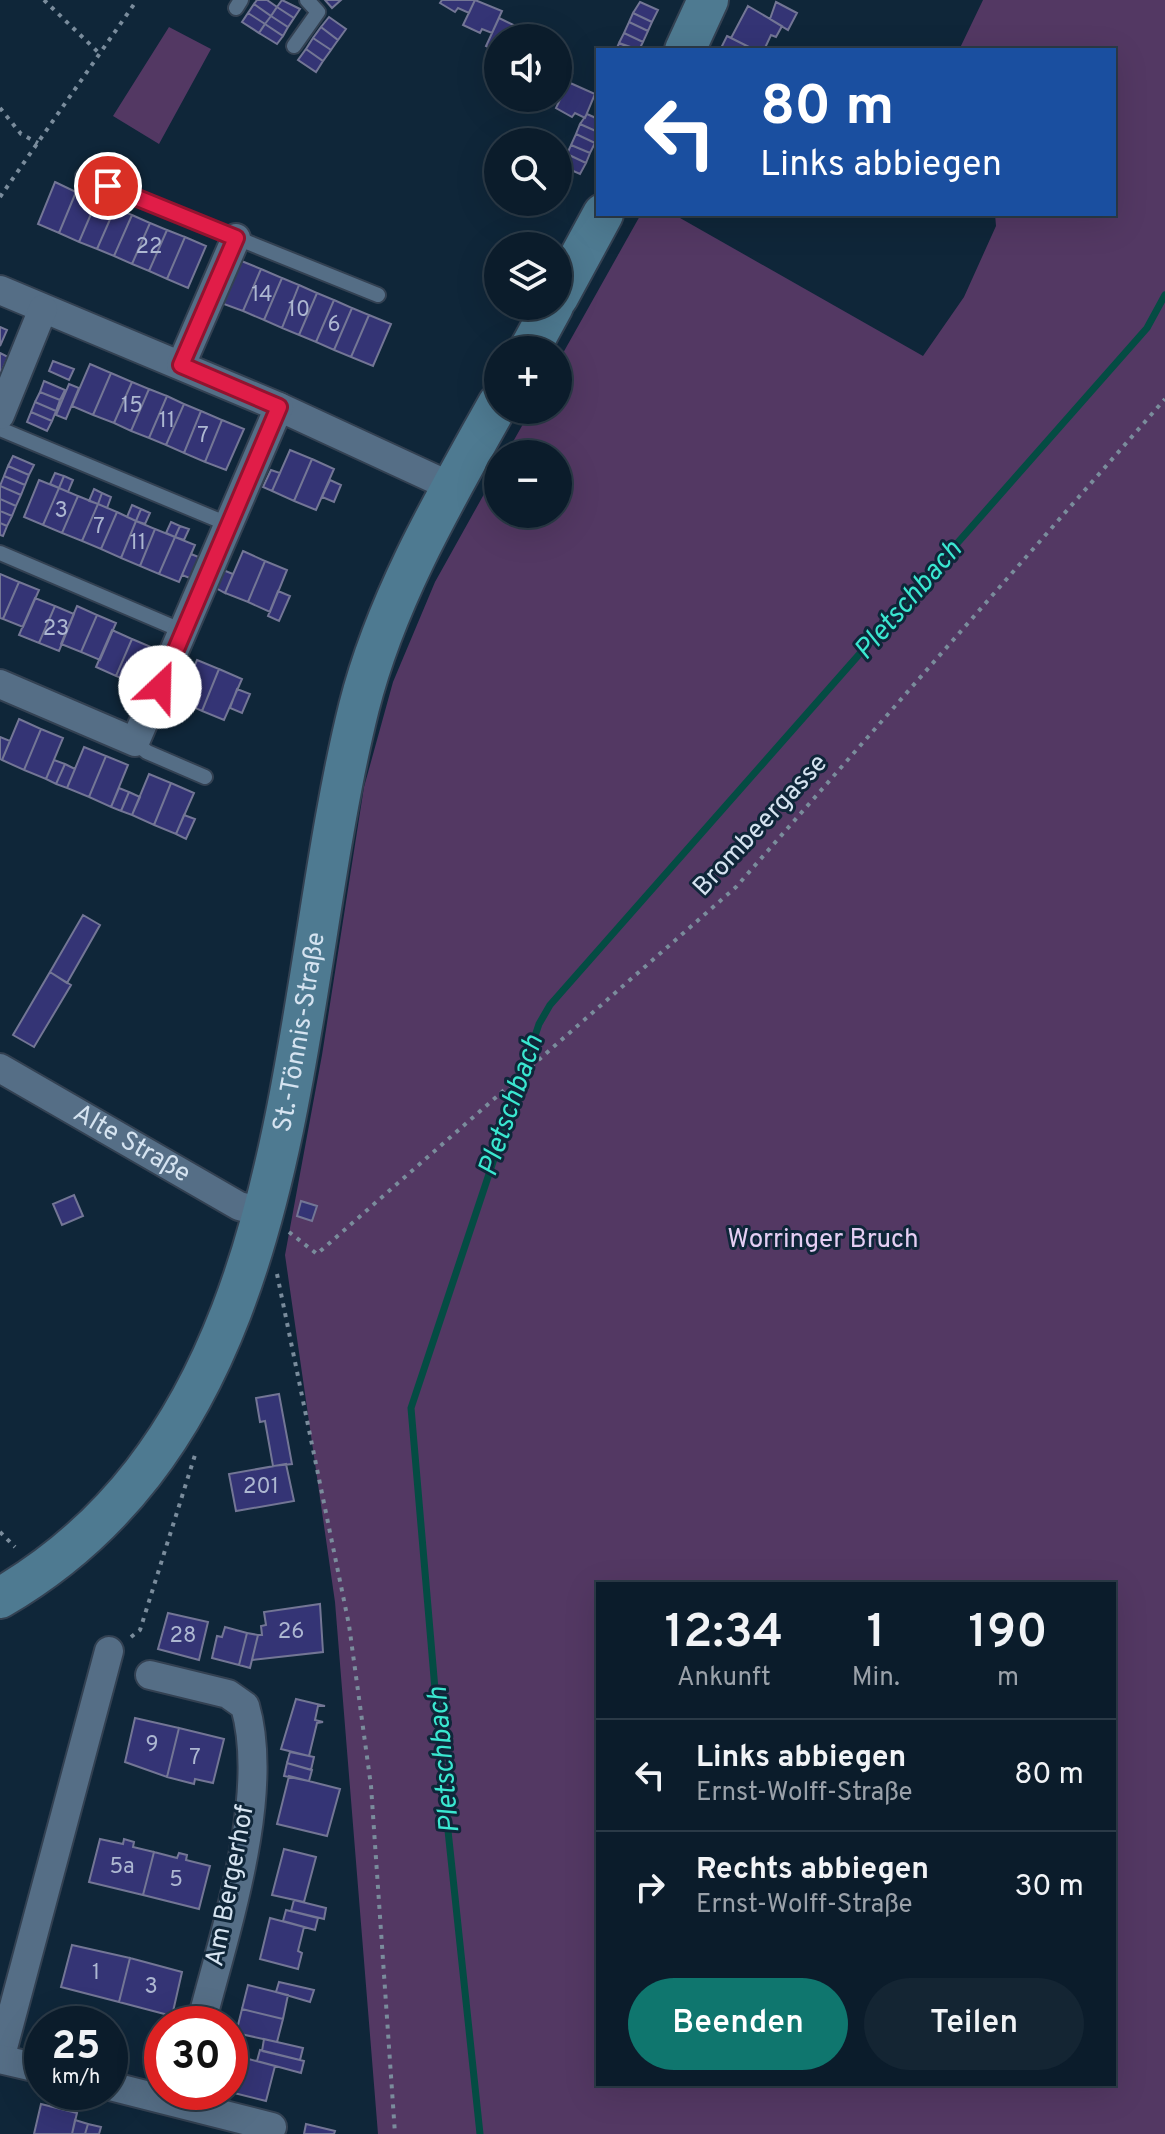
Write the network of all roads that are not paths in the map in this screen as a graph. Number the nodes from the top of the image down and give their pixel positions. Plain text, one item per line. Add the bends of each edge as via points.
1 (307, 0) edge
2 (708, 0) edge
3 (294, 46) dead end
4 (686, 48) edge
5 (83, 176) dead end
6 (602, 216) edge
7 (236, 238) junction
8 (572, 271) edge
9 (0, 290) edge
10 (378, 295) dead end
11 (43, 309) junction
12 (181, 365) junction
13 (279, 407) junction
14 (0, 415) edge
15 (487, 424) edge
16 (0, 429) edge
17 (452, 487) junction
18 (230, 525) junction
19 (0, 553) edge
20 (185, 632) junction
21 (0, 684) edge
22 (135, 742) junction
23 (205, 777) dead end
24 (0, 1068) edge
25 (265, 1213) junction
26 (0, 1598) edge
27 (109, 1651) road end
28 (150, 1675) dead end
29 (205, 2006) edge
30 (0, 2059) edge
31 (24, 2065) edge
32 (219, 2110) edge
33 (272, 2127) dead end

1 - 3 lane via 318,12
2 - 4 main road
5 - 7 lane
6 - 8 main road
7 - 10 lane
7 - 12 street
9 - 11 street
11 - 12 street
11 - 14 street
12 - 13 street
13 - 17 street
13 - 18 street
15 - 17 main road, St.-Tönnis-Straße
16 - 18 lane
17 - 25 main road, St.-Tönnis-Straße via 394,605 360,703
18 - 20 street
19 - 20 lane
20 - 22 street
21 - 22 street
22 - 23 lane
24 - 25 street, Alte Straße via 239,1206
25 - 26 main road, St.-Tönnis-Straße via 204,1375 156,1454 119,1501
27 - 30 street
28 - 29 street, Am Bergerhof via 228,1694 245,1706 249,1720 245,1847
30 - 31 street
32 - 33 street

